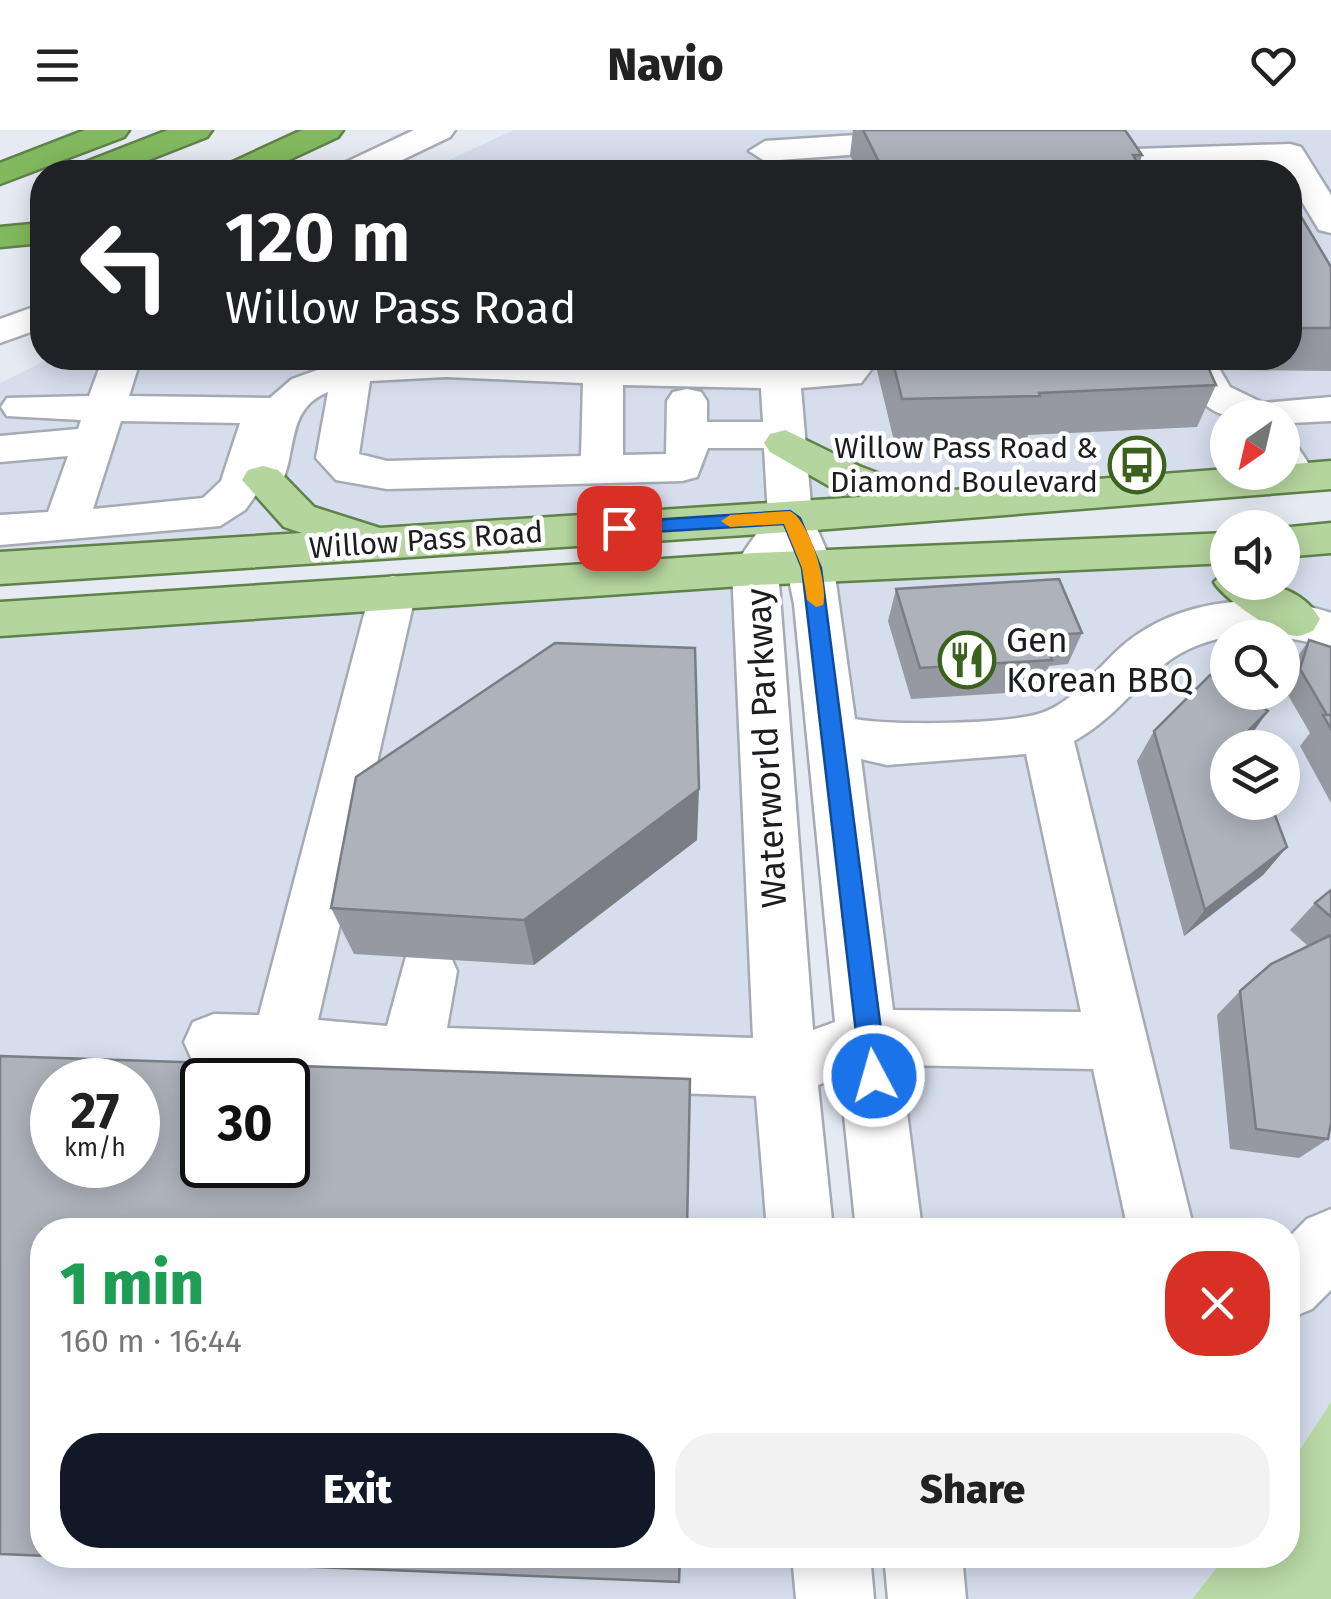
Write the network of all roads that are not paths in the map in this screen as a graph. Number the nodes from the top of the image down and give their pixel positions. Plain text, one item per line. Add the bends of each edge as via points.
1 (113, 130) edge
2 (196, 130) edge
3 (328, 130) edge
4 (439, 130) edge
5 (1071, 130) edge
6 (1045, 131) edge
7 (765, 151) edge
8 (1117, 155) edge
9 (36, 160) edge
10 (120, 160) edge
11 (264, 160) edge
12 (377, 160) edge
13 (1294, 160) edge
14 (30, 162) edge
15 (0, 174) edge
16 (1309, 184) edge
17 (30, 197) edge
18 (0, 208) edge
19 (1331, 223) edge
20 (30, 234) edge
21 (0, 237) edge
22 (30, 320) edge
23 (0, 332) edge
24 (118, 370) edge
25 (352, 370) joint
26 (564, 370) edge
27 (692, 370) edge
28 (780, 370) edge
29 (797, 370) edge
30 (852, 370) edge
31 (1200, 370) edge
32 (603, 372) junction
33 (1224, 400) edge
34 (21, 407) dead end
35 (1331, 409) edge
36 (270, 410) junction
37 (1300, 410) edge
38 (97, 425) junction
39 (785, 439) junction
40 (0, 448) edge
41 (1303, 469) edge
42 (602, 472) junction
43 (263, 480) joint
44 (932, 505) junction
45 (790, 518) junction
46 (64, 527) junction
47 (0, 530) edge
48 (1331, 538) edge
49 (1300, 541) edge
50 (1210, 549) edge
51 (1174, 552) junction
52 (386, 567) junction
53 (0, 568) edge
54 (812, 568) junction
55 (755, 569) junction
56 (1210, 569) edge
57 (1269, 600) edge
58 (10, 624) edge
59 (1314, 625) edge
60 (835, 734) junction
61 (1047, 734) junction
62 (428, 970) dead end
63 (870, 1038) junction
64 (214, 1042) dead end
65 (1116, 1042) junction
66 (411, 1055) junction
67 (261, 1058) edge
68 (274, 1058) edge
69 (310, 1060) edge
70 (785, 1068) junction
71 (799, 1218) edge
72 (889, 1218) edge
73 (1158, 1218) edge
74 (1331, 1242) edge
75 (1300, 1274) edge
76 (832, 1568) edge
77 (924, 1568) edge
78 (835, 1599) edge
79 (927, 1599) edge

1 - 9 highway
2 - 10 highway
3 - 11 highway
4 - 12 street
5 - 6 street
6 - 7 street
8 - 13 street via 1278,151
14 - 15 highway
16 - 19 street
17 - 18 highway
20 - 21 highway
22 - 23 street
24 - 38 street
25 - 36 street
25 - 42 street via 337,458 350,470
26 - 32 street
27 - 32 street
28 - 39 street
29 - 30 street via 847,376
31 - 33 street
32 - 42 street
34 - 38 street
35 - 37 street
36 - 38 street
36 - 43 street
36 - 46 street via 244,482 228,505 205,516
38 - 40 street
38 - 46 street
39 - 42 street via 687,418 682,468
39 - 44 main road via 872,488
39 - 45 street
41 - 44 main road, Willow Pass Road
43 - 52 main road via 299,517
44 - 45 main road, Willow Pass Road
45 - 52 main road, Willow Pass Road
45 - 54 street, Waterworld Parkway
45 - 55 street, Waterworld Parkway
46 - 47 street
48 - 49 main road
50 - 51 main road, Willow Pass Road
51 - 54 main road, Willow Pass Road
51 - 56 main road
52 - 53 main road, Willow Pass Road
52 - 55 main road, Willow Pass Road
52 - 58 main road, Willow Pass Road
52 - 68 street
54 - 55 main road, Willow Pass Road
54 - 60 street, Waterworld Parkway
55 - 70 street, Waterworld Parkway
57 - 59 main road
59 - 61 street via 1223,620 1179,632 1144,654 1088,710
60 - 61 street via 886,745
60 - 63 street, Waterworld Parkway
61 - 65 street
62 - 66 street
63 - 65 street
63 - 70 street
63 - 72 street, Waterworld Parkway
64 - 67 street
65 - 73 street
66 - 69 street
66 - 70 street
70 - 71 street, Waterworld Parkway
74 - 75 street
76 - 78 street
77 - 79 street

